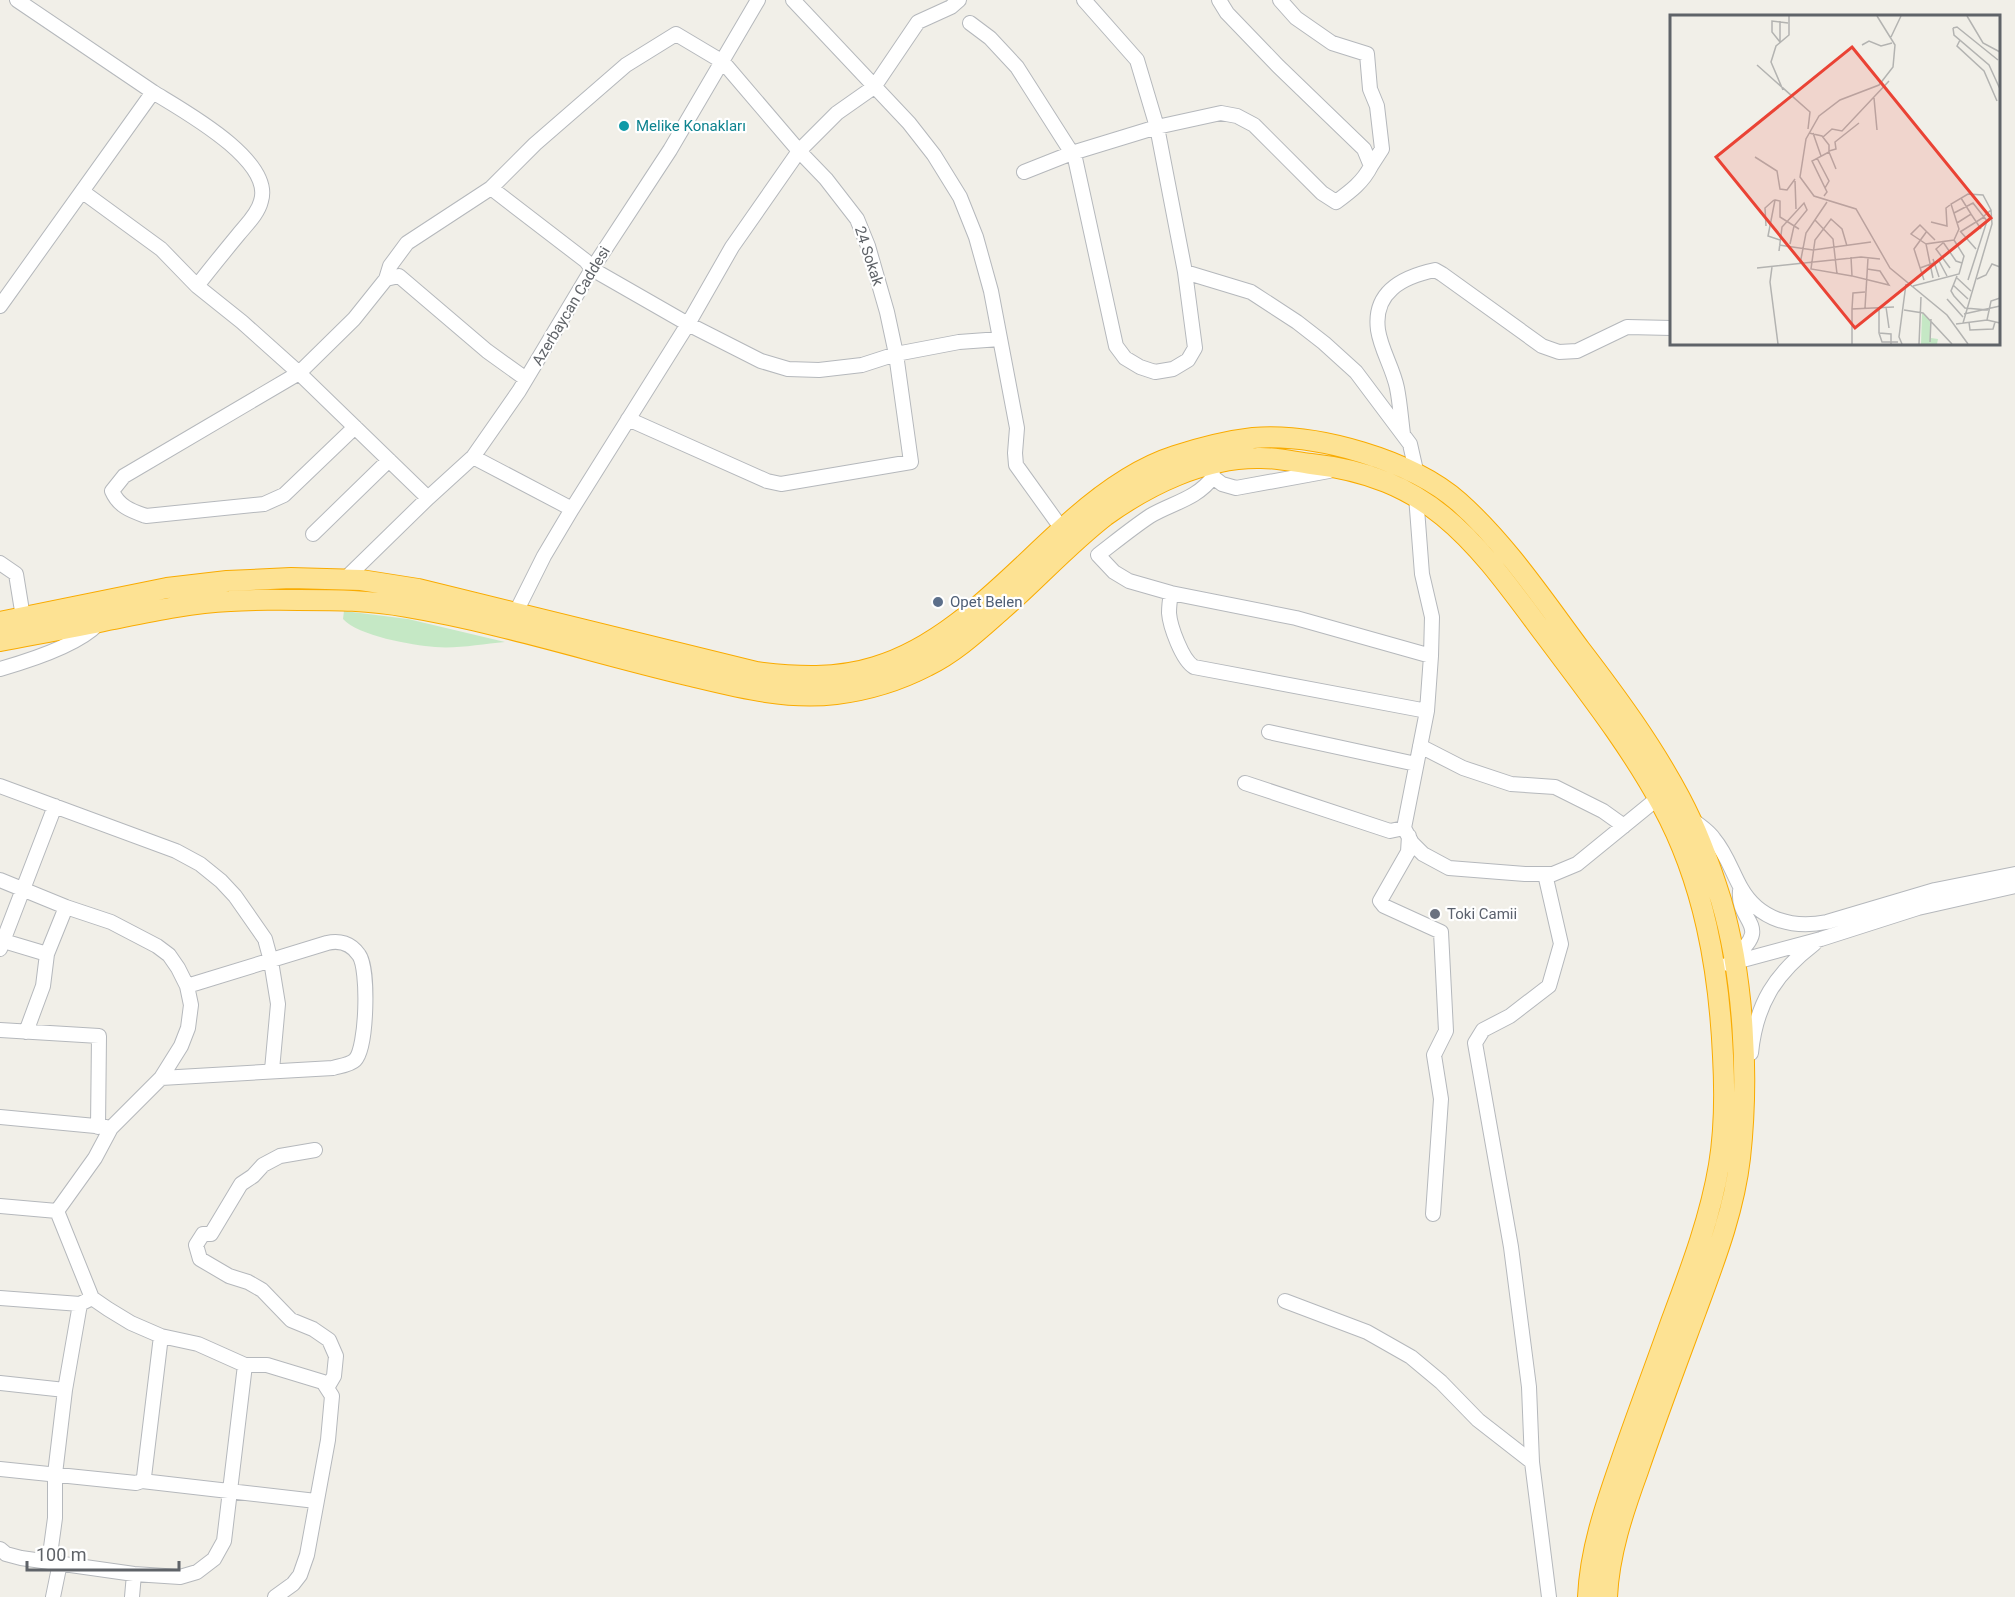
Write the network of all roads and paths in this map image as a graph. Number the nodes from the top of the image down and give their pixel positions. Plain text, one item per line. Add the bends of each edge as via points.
1 (17, 0) edge
2 (758, 0) edge
3 (959, 0) edge
4 (1084, 0) edge
5 (1219, 0) edge
6 (1280, 0) edge
7 (797, 1) edge
8 (970, 23) dead end
9 (723, 62) junction
10 (874, 87) junction
11 (153, 92) junction
12 (1157, 127) junction
13 (798, 151) junction
14 (1072, 153) junction
15 (1371, 166) junction
16 (1024, 172) dead end
17 (491, 188) junction
18 (82, 192) junction
19 (592, 269) junction
20 (1185, 272) junction
21 (386, 279) junction
22 (196, 286) junction
23 (4, 290) edge
24 (0, 306) edge
25 (688, 324) junction
26 (1670, 328) edge
27 (1000, 339) junction
28 (896, 354) junction
29 (299, 373) junction
30 (526, 379) junction
31 (628, 419) junction
32 (355, 427) junction
33 (1403, 434) junction
34 (474, 457) junction
35 (389, 460) junction
36 (1212, 462) junction
37 (1345, 468) junction
38 (1417, 475) junction
39 (1416, 496) junction
40 (428, 498) junction
41 (572, 509) junction
42 (1062, 529) junction
43 (313, 534) dead end
44 (0, 563) edge
45 (344, 580) junction
46 (1171, 593) junction
47 (516, 612) junction
48 (23, 617) junction
49 (0, 622) edge
50 (101, 622) junction
51 (0, 641) edge
52 (1431, 656) junction
53 (0, 669) edge
54 (1427, 711) junction
55 (1269, 732) dead end
56 (1420, 747) junction
57 (1416, 764) junction
58 (1245, 783) dead end
59 (0, 786) edge
60 (1658, 798) junction
61 (56, 806) junction
62 (1688, 815) junction
63 (1624, 826) junction
64 (1406, 832) junction
65 (1545, 874) junction
66 (2015, 874) edge
67 (0, 880) edge
68 (2015, 886) edge
69 (1740, 887) junction
70 (23, 890) junction
71 (66, 907) junction
72 (1821, 939) junction
73 (1, 944) edge
74 (47, 954) junction
75 (271, 961) junction
76 (1728, 963) junction
77 (187, 986) junction
78 (0, 1030) edge
79 (26, 1032) junction
80 (1743, 1067) junction
81 (272, 1070) junction
82 (161, 1078) junction
83 (0, 1117) edge
84 (105, 1127) junction
85 (315, 1150) dead end
86 (0, 1206) edge
87 (57, 1211) junction
88 (1433, 1214) dead end
89 (0, 1299) edge
90 (1285, 1300) dead end
91 (86, 1301) junction
92 (161, 1336) junction
93 (245, 1365) junction
94 (0, 1383) edge
95 (327, 1388) junction
96 (65, 1390) junction
97 (1532, 1462) junction
98 (0, 1469) edge
99 (55, 1474) junction
100 (142, 1481) junction
101 (231, 1491) junction
102 (316, 1501) junction
103 (0, 1549) edge
104 (54, 1563) junction
105 (134, 1574) junction
106 (53, 1597) edge
107 (132, 1597) edge
108 (275, 1597) edge
109 (1549, 1597) edge
110 (1588, 1597) edge
111 (1607, 1597) edge

1 - 11 street
2 - 9 street, Azerbaycan Caddesi
3 - 10 street via 918,22
4 - 12 street via 1137,60
5 - 15 street via 1227,13 1364,149
6 - 15 street via 1296,18 1332,43 1367,54 1382,149
7 - 10 street
8 - 14 street via 1017,67
9 - 13 street, 24 Sokak
9 - 17 street, 24 Sokak via 676,34 626,64
9 - 19 street, Azerbaycan Caddesi
10 - 13 street via 837,113
10 - 27 street via 922,139 960,197 976,237
11 - 18 street
11 - 22 street via 220,135 256,172 262,187 260,205
12 - 14 street
12 - 15 street via 1221,113 1237,116 1254,125 1322,193 1336,202 1365,178
12 - 20 street
13 - 25 street via 732,247
13 - 28 street, 24 Sokak via 857,219 868,246
14 - 16 street
14 - 20 street via 1116,346 1140,368 1155,372 1173,369 1188,360 1195,348
17 - 19 street
17 - 21 street via 407,243 390,266
18 - 22 street via 161,249
18 - 23 street
19 - 25 street
19 - 30 street, Azerbaycan Caddesi
20 - 33 street via 1251,292 1297,322 1356,372
21 - 29 street via 354,319
21 - 30 street via 399,276
22 - 29 street
23 - 24 street
25 - 28 street via 761,362 788,369 862,365
25 - 31 street
26 - 33 street via 1627,327 1577,351 1559,352 1542,346 1435,270 1420,273 1384,295 1378,312 1378,331 1397,387
27 - 28 street
27 - 42 street via 1017,428 1016,465
28 - 31 street, 24 Sokak via 911,462 781,484
29 - 32 street
29 - 32 street via 124,476 112,492 116,500 146,516 264,504 284,495
30 - 34 street, Azerbaycan Caddesi
31 - 41 street
32 - 35 street
33 - 38 street via 1410,444
34 - 40 street, Azerbaycan Caddesi
34 - 41 street
35 - 40 street
35 - 43 street
36 - 37 highway via 1256,458
36 - 37 street via 1222,484 1236,488
36 - 38 highway via 1256,438 1305,440 1347,448
36 - 42 highway via 1168,458 1126,479 1089,504
36 - 46 street via 1199,492 1148,517 1098,555 1129,581
36 - 50 highway via 1136,496 1101,520 968,640 931,664 882,686 837,694 795,696 753,691 514,631 359,599 228,601 170,607
37 - 39 highway
38 - 62 highway via 1456,500 1522,571 1643,735
39 - 52 street via 1422,574 1432,617
39 - 60 highway via 1444,515 1506,583 1626,746
40 - 45 street, Azerbaycan Caddesi
41 - 47 street
42 - 47 highway via 956,625 922,647 876,667 834,675 795,677 756,672
44 - 48 street via 16,574
45 - 47 highway via 418,589
45 - 48 highway via 227,581 167,588
46 - 52 street via 1296,618
46 - 54 street via 1171,622 1185,658 1194,667
48 - 49 highway
50 - 51 highway
50 - 53 street via 82,637
52 - 54 street
54 - 56 street
55 - 57 street
56 - 57 street
56 - 63 street via 1463,768 1511,784 1555,787
57 - 64 street
58 - 64 street via 1390,831
59 - 61 street
60 - 63 street
60 - 76 highway
61 - 70 street
61 - 75 street via 176,851 200,864 235,897 265,939
62 - 69 street via 1714,838
62 - 76 highway via 1721,901
63 - 65 street via 1577,864
64 - 65 street via 1423,854 1449,868
64 - 88 street via 1408,852 1380,901 1441,932 1446,1031 1434,1055 1441,1099
65 - 97 street via 1561,944 1549,986 1510,1016 1483,1030 1475,1043 1512,1258 1529,1388
66 - 69 street via 1935,890 1812,925 1787,923 1767,915
67 - 70 street
68 - 72 street via 1918,908
69 - 76 street via 1739,899 1752,935 1748,945
70 - 71 street
70 - 73 street
71 - 74 street
71 - 77 street via 111,922 157,946 174,961
72 - 76 street
72 - 80 street via 1803,952 1768,993 1753,1029 1750,1059
73 - 74 street
74 - 79 street via 43,986
75 - 77 street
75 - 81 street via 278,1004
75 - 81 street via 327,943 351,946 362,960 365,1006 359,1054 353,1062 333,1068
76 - 80 highway via 1740,1006
76 - 110 highway via 1721,1008 1724,1118 1720,1162 1695,1259 1604,1509 1589,1571
77 - 82 street via 191,1005 188,1028 182,1047
78 - 79 street
79 - 84 street via 99,1036
80 - 111 highway via 1739,1165 1729,1212 1623,1514 1608,1574
81 - 82 street
82 - 84 street
83 - 84 street
84 - 87 street via 94,1158
85 - 95 street via 280,1156 263,1165 241,1184 211,1234 203,1234 196,1245 200,1259 262,1290 291,1320 329,1340 336,1356 334,1376
86 - 87 street
87 - 91 street
89 - 91 street
90 - 97 street via 1367,1332 1411,1357
91 - 92 street
91 - 96 street
92 - 93 street via 198,1344
92 - 100 street
93 - 95 street via 291,1371 323,1382
93 - 101 street
94 - 96 street
95 - 102 street via 332,1396 328,1440
96 - 99 street
97 - 109 street
98 - 99 street
99 - 100 street
99 - 104 street
100 - 101 street
101 - 102 street
101 - 105 street via 224,1541 214,1559 197,1572 180,1577
102 - 108 street via 300,1575
103 - 104 street via 21,1558
104 - 105 street
104 - 106 street
105 - 107 street

